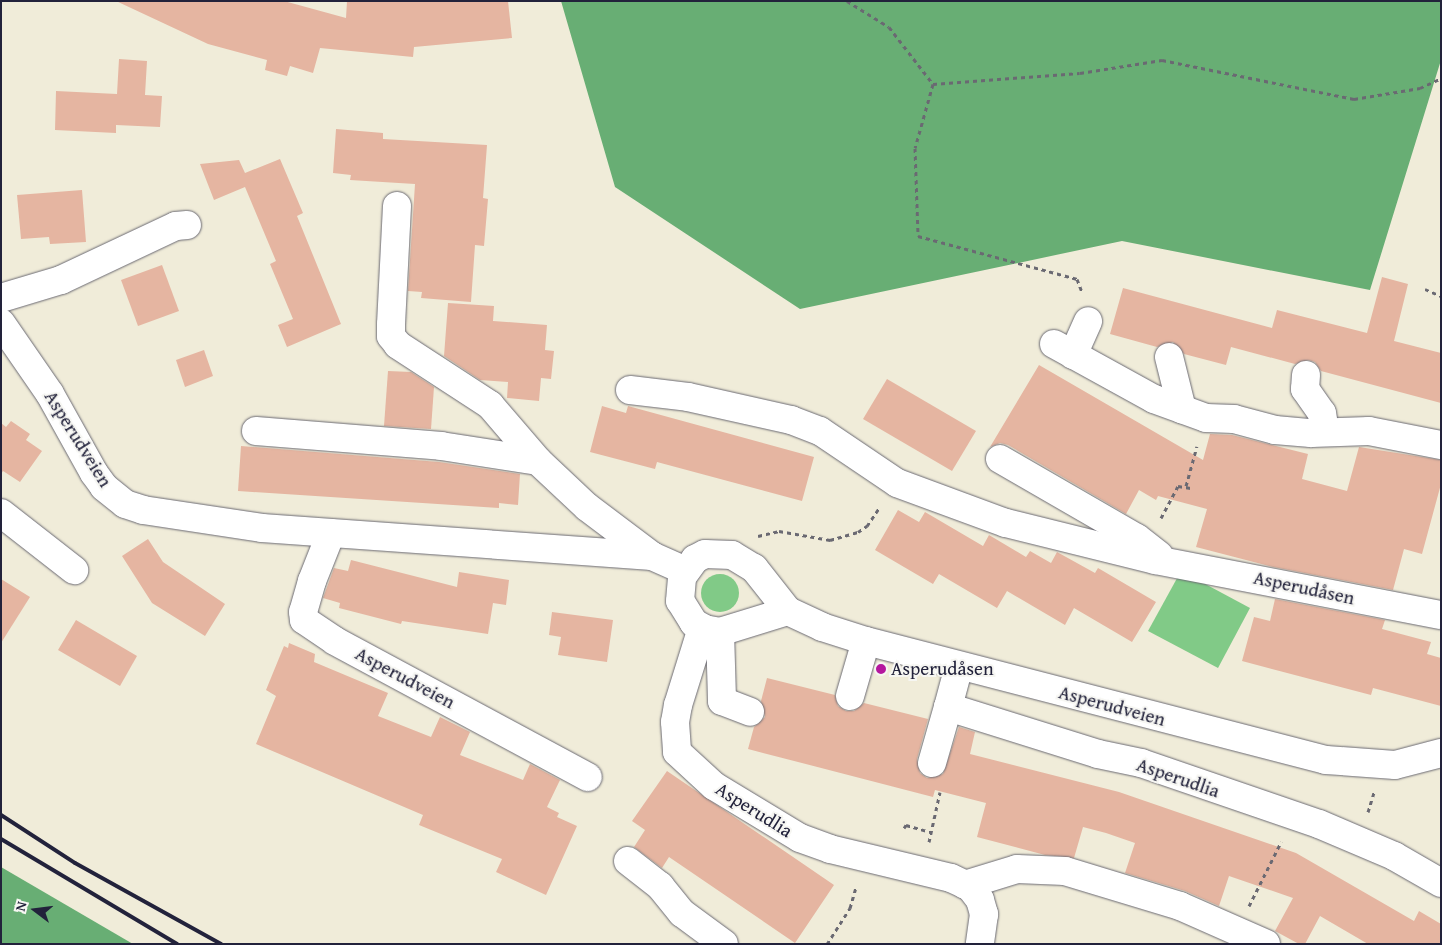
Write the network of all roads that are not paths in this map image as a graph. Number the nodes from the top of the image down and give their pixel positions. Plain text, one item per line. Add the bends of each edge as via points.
1 (397, 206) dead end
2 (187, 225) dead end
3 (1, 298) edge
4 (1088, 321) road end
5 (1, 323) edge
6 (1169, 357) dead end
7 (1306, 375) dead end
8 (630, 390) dead end
9 (1182, 409) junction
10 (256, 432) dead end
11 (1325, 432) junction
12 (1441, 445) edge
13 (1000, 459) dead end
14 (538, 460) junction
15 (1, 513) edge
16 (331, 533) junction
17 (652, 556) junction
18 (1168, 562) junction
19 (74, 570) dead end
20 (686, 570) junction
21 (788, 611) junction
22 (1441, 615) edge
23 (711, 630) junction
24 (866, 641) junction
25 (958, 666) junction
26 (850, 696) dead end
27 (948, 707) junction
28 (750, 712) dead end
29 (1441, 753) edge
30 (932, 763) dead end
31 (588, 777) dead end
32 (628, 861) dead end
33 (1441, 882) edge
34 (965, 885) junction
35 (724, 944) edge
36 (980, 944) edge
37 (1266, 944) edge

1 - 14 street, Asperudveien via 392,336 398,344 490,405
2 - 3 street via 176,226 61,280
4 - 9 street via 1064,350 1154,399
5 - 16 street, Asperudveien via 50,394 94,473 118,500 143,510 262,528
6 - 9 street
7 - 11 street via 1305,389 1322,413
8 - 18 street, Asperudåsen via 688,397 791,420 820,432 897,483 961,509
9 - 11 street via 1206,418 1234,419 1275,430
10 - 14 street via 441,446
11 - 12 street via 1369,431
13 - 18 street, Asperudåsen via 1137,538
14 - 17 street, Asperudveien via 587,507
15 - 19 street
16 - 17 street, Asperudveien
16 - 31 street, Asperudveien via 312,581 303,612 304,620 335,641
17 - 20 street, Asperudveien
18 - 22 street, Asperudåsen
20 - 21 street, Asperudveien via 695,559 705,554 718,553 744,559
20 - 23 street via 679,590 680,601 690,618
21 - 23 street
21 - 24 street, Asperudveien via 822,628
23 - 28 street via 722,701
23 - 34 street, Asperudlia via 678,705 675,722 677,752 714,786 772,824 800,838 851,854 926,871
24 - 25 street, Asperudveien
24 - 26 street
25 - 27 street
25 - 29 street, Asperudveien via 1326,760 1395,765
27 - 30 street
27 - 33 street, Asperudlia via 1098,754 1141,763 1319,824 1394,856
32 - 35 street via 660,886 682,913
34 - 36 street, Asperudlia via 980,900 984,914
34 - 37 street via 1018,870 1065,870 1180,906

